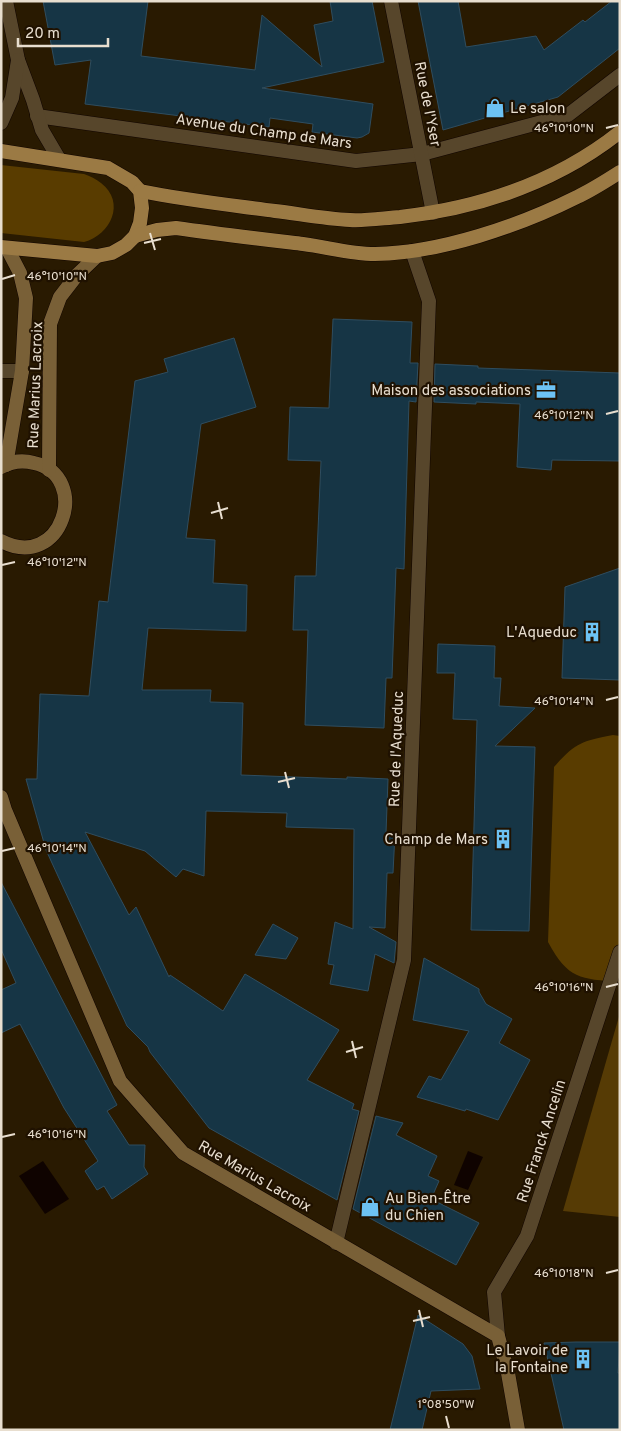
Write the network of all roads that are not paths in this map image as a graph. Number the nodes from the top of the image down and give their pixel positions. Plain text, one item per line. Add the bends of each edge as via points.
1 (6, 1) edge
2 (391, 1) edge
3 (18, 60) junction
4 (620, 75) edge
5 (37, 116) junction
6 (1, 123) edge
7 (620, 132) edge
8 (1, 151) edge
9 (422, 154) junction
10 (59, 159) junction
11 (620, 172) edge
12 (140, 192) junction
13 (433, 213) junction
14 (135, 236) junction
15 (4, 248) edge
16 (412, 252) junction
17 (96, 256) junction
18 (1, 371) edge
19 (22, 371) junction
20 (3, 466) edge
21 (49, 470) junction
22 (1, 542) edge
23 (1, 797) edge
24 (620, 952) edge
25 (336, 1243) junction
26 (498, 1336) junction
27 (518, 1430) edge

1 - 3 street
2 - 9 street, Rue de l'Yser
3 - 5 street
3 - 6 street via 12,98
4 - 9 street, Avenue du Champ de Mars via 568,115
5 - 9 street, Avenue du Champ de Mars via 356,161
5 - 10 street
7 - 13 main road via 574,162 532,183 466,207
8 - 10 main road
9 - 13 street, Rue de l'Yser
10 - 12 main road via 108,168 132,182
11 - 16 main road via 578,197 542,213 472,237
12 - 13 main road via 351,220
12 - 14 main road via 142,208
14 - 16 main road via 176,228 344,252
14 - 17 main road via 112,253
15 - 17 main road
15 - 19 main road, Rue Marius Lacroix via 20,273 26,298
16 - 25 street, Rue de l'Aqueduc via 430,301 404,960
17 - 21 main road, Rue Marius Lacroix via 60,298 50,324
18 - 19 street
19 - 20 main road, Rue Marius Lacroix
20 - 21 main road via 17,461 39,464
21 - 22 main road via 58,479 66,504 58,530 36,546 9,546
23 - 25 main road, Rue Marius Lacroix via 120,1081 184,1153
24 - 26 street, Rue Franck Ancelin via 527,1236 494,1292
25 - 26 main road, Rue Marius Lacroix
26 - 27 main road

